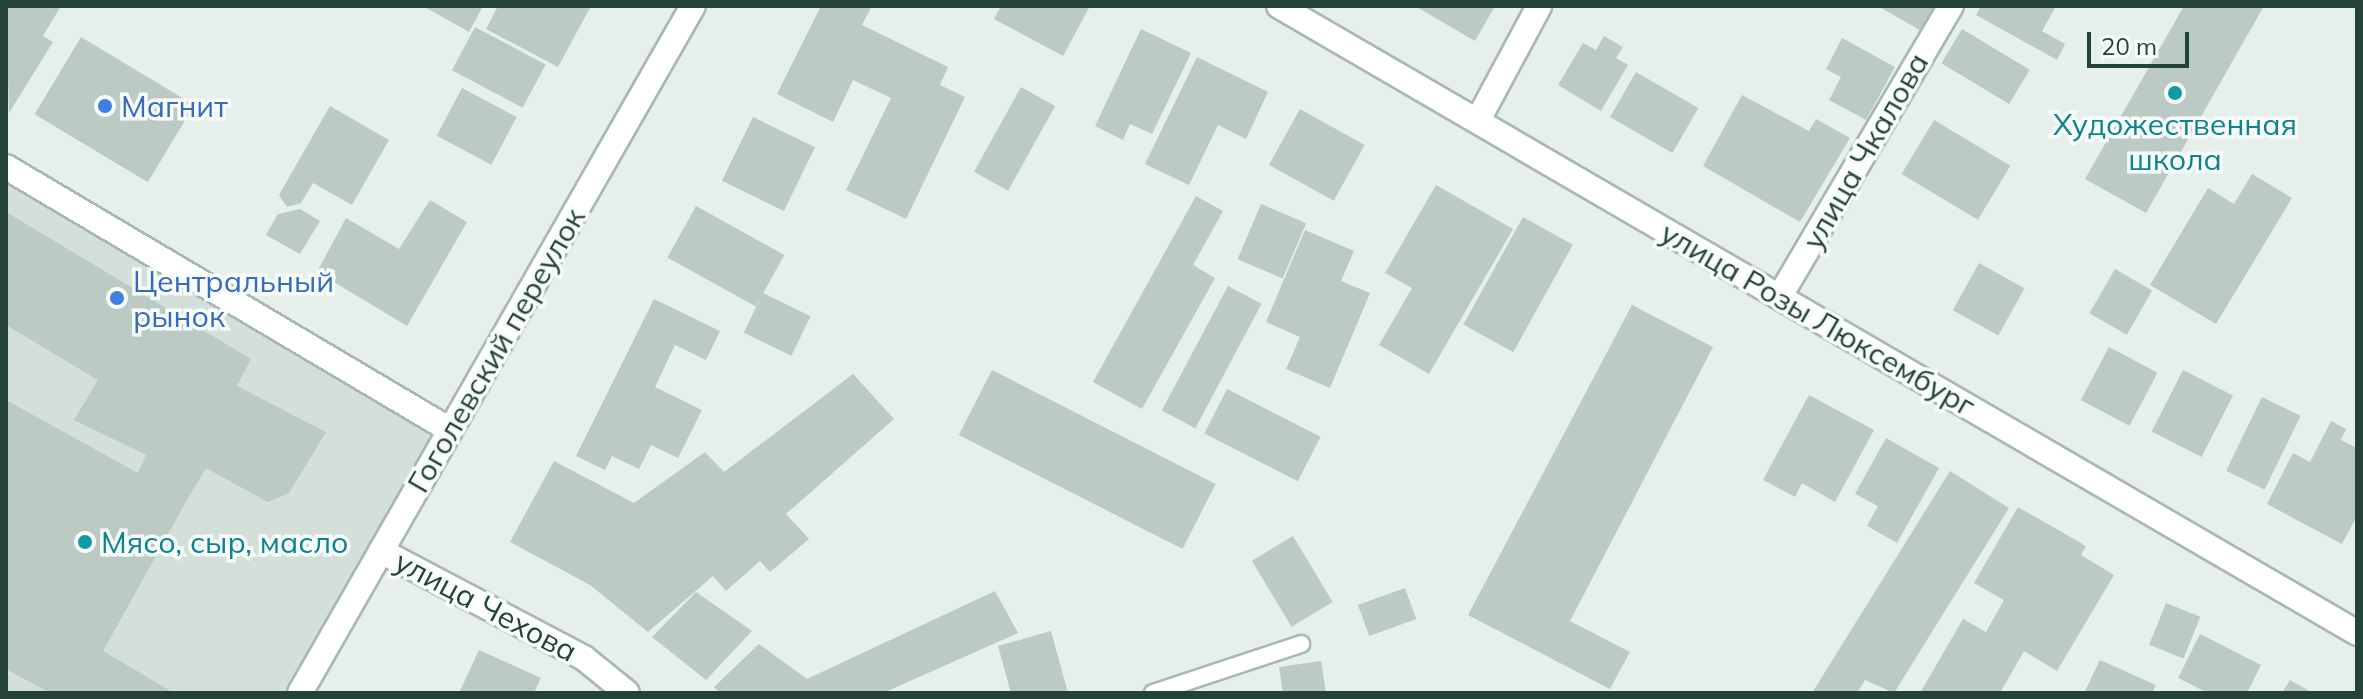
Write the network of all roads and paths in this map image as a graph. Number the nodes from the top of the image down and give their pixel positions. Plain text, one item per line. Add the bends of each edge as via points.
1 (693, 6) edge
2 (1279, 6) edge
3 (1539, 6) edge
4 (1951, 6) edge
5 (1478, 120) junction
6 (6, 167) edge
7 (1780, 296) junction
8 (450, 430) junction
9 (381, 551) junction
10 (2357, 633) edge
11 (1301, 644) dead end
12 (300, 693) edge
13 (627, 693) edge
14 (1153, 693) edge

1 - 8 street, Гоголевский переулок
2 - 5 street, улица Розы Люксембург
3 - 5 street
4 - 7 street, улица Чкалова
5 - 7 street, улица Розы Люксембург
6 - 8 street
7 - 10 street, улица Розы Люксембург
8 - 9 street, Гоголевский переулок
9 - 12 street, Гоголевский переулок
9 - 13 street, улица Чехова via 584,658
11 - 14 lane

